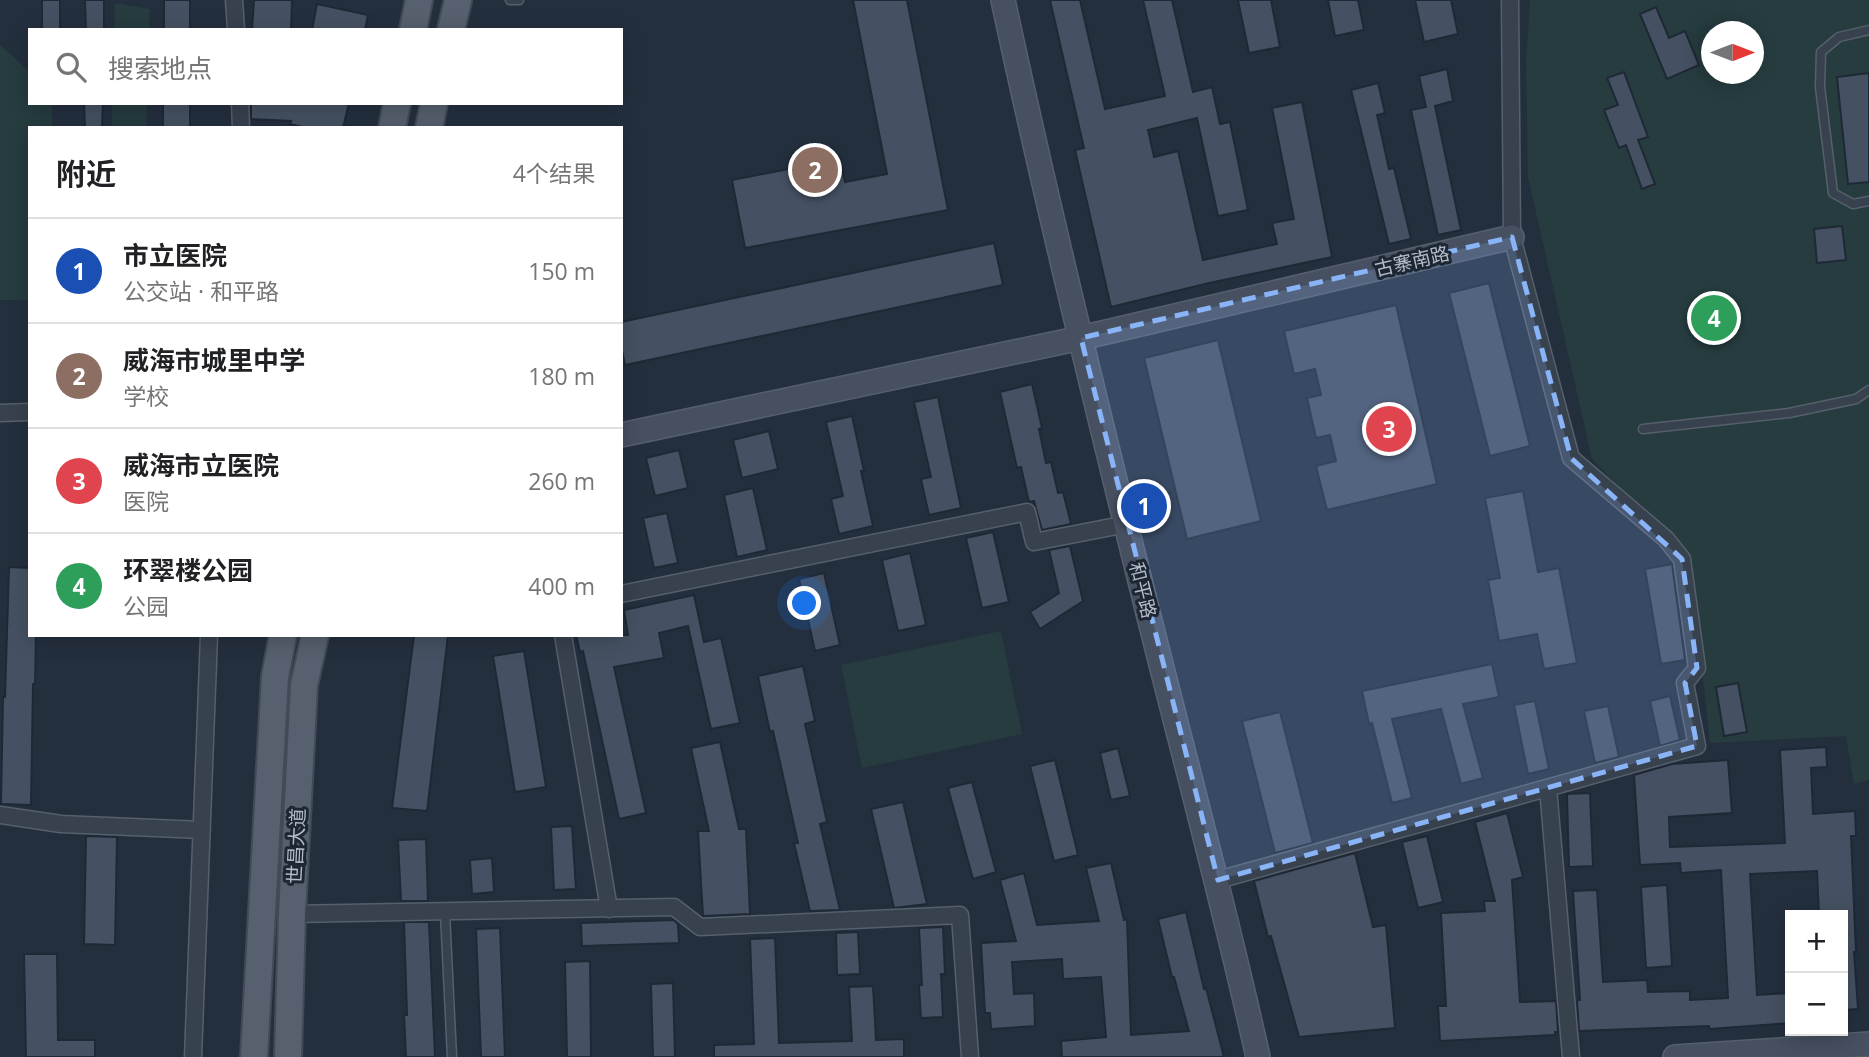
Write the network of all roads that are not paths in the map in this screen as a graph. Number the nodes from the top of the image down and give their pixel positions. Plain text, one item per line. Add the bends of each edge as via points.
1 (234, 0) edge
2 (419, 0) edge
3 (458, 0) edge
4 (510, 0) edge
5 (519, 0) edge
6 (1003, 0) edge
7 (1510, 0) edge
8 (236, 28) edge
9 (413, 28) edge
10 (451, 28) edge
11 (1869, 30) edge
12 (240, 105) edge
13 (397, 105) edge
14 (435, 105) edge
15 (241, 126) edge
16 (391, 126) edge
17 (429, 126) edge
18 (1869, 201) edge
19 (1512, 237) junction
20 (1081, 338) junction
21 (1869, 390) edge
22 (28, 412) edge
23 (0, 413) edge
24 (1643, 429) dead end
25 (623, 435) edge
26 (1127, 524) junction
27 (623, 594) edge
28 (209, 637) edge
29 (283, 637) edge
30 (315, 637) edge
31 (563, 637) edge
32 (1548, 788) junction
33 (0, 815) edge
34 (202, 830) junction
35 (1218, 880) junction
36 (609, 909) junction
37 (445, 913) junction
38 (292, 914) junction
39 (256, 1024) junction
40 (1869, 1044) edge
41 (193, 1057) edge
42 (238, 1057) edge
43 (254, 1057) edge
44 (288, 1057) edge
45 (452, 1057) edge
46 (970, 1057) edge
47 (1258, 1057) edge
48 (1571, 1057) edge
49 (1675, 1057) edge

1 - 8 street
2 - 9 main road
3 - 10 main road
4 - 5 lane
6 - 20 street, 和平路
7 - 19 street
11 - 18 lane via 1839,37 1821,52 1820,87 1833,193 1853,204
12 - 15 street
13 - 16 main road
14 - 17 main road
19 - 20 street, 古寨南路
19 - 32 street via 1572,457 1666,539 1682,559 1697,668 1685,683 1697,746
20 - 25 street, 古寨南路
20 - 26 street, 和平路
21 - 24 lane via 1856,399 1789,413
22 - 23 street
26 - 27 street via 1034,542 1027,512
26 - 35 street, 和平路
28 - 34 street
29 - 39 main road, 世昌大道 via 275,677
30 - 38 main road, 世昌大道 via 304,685
31 - 36 street
32 - 35 street
32 - 48 street
33 - 34 street via 61,824
34 - 41 street
35 - 47 street, 和平路
36 - 37 street
36 - 46 street via 674,908 700,927 960,915
37 - 38 street
37 - 45 lane
38 - 44 main road, 世昌大道
39 - 42 street
39 - 43 main road, 世昌大道
40 - 49 street

